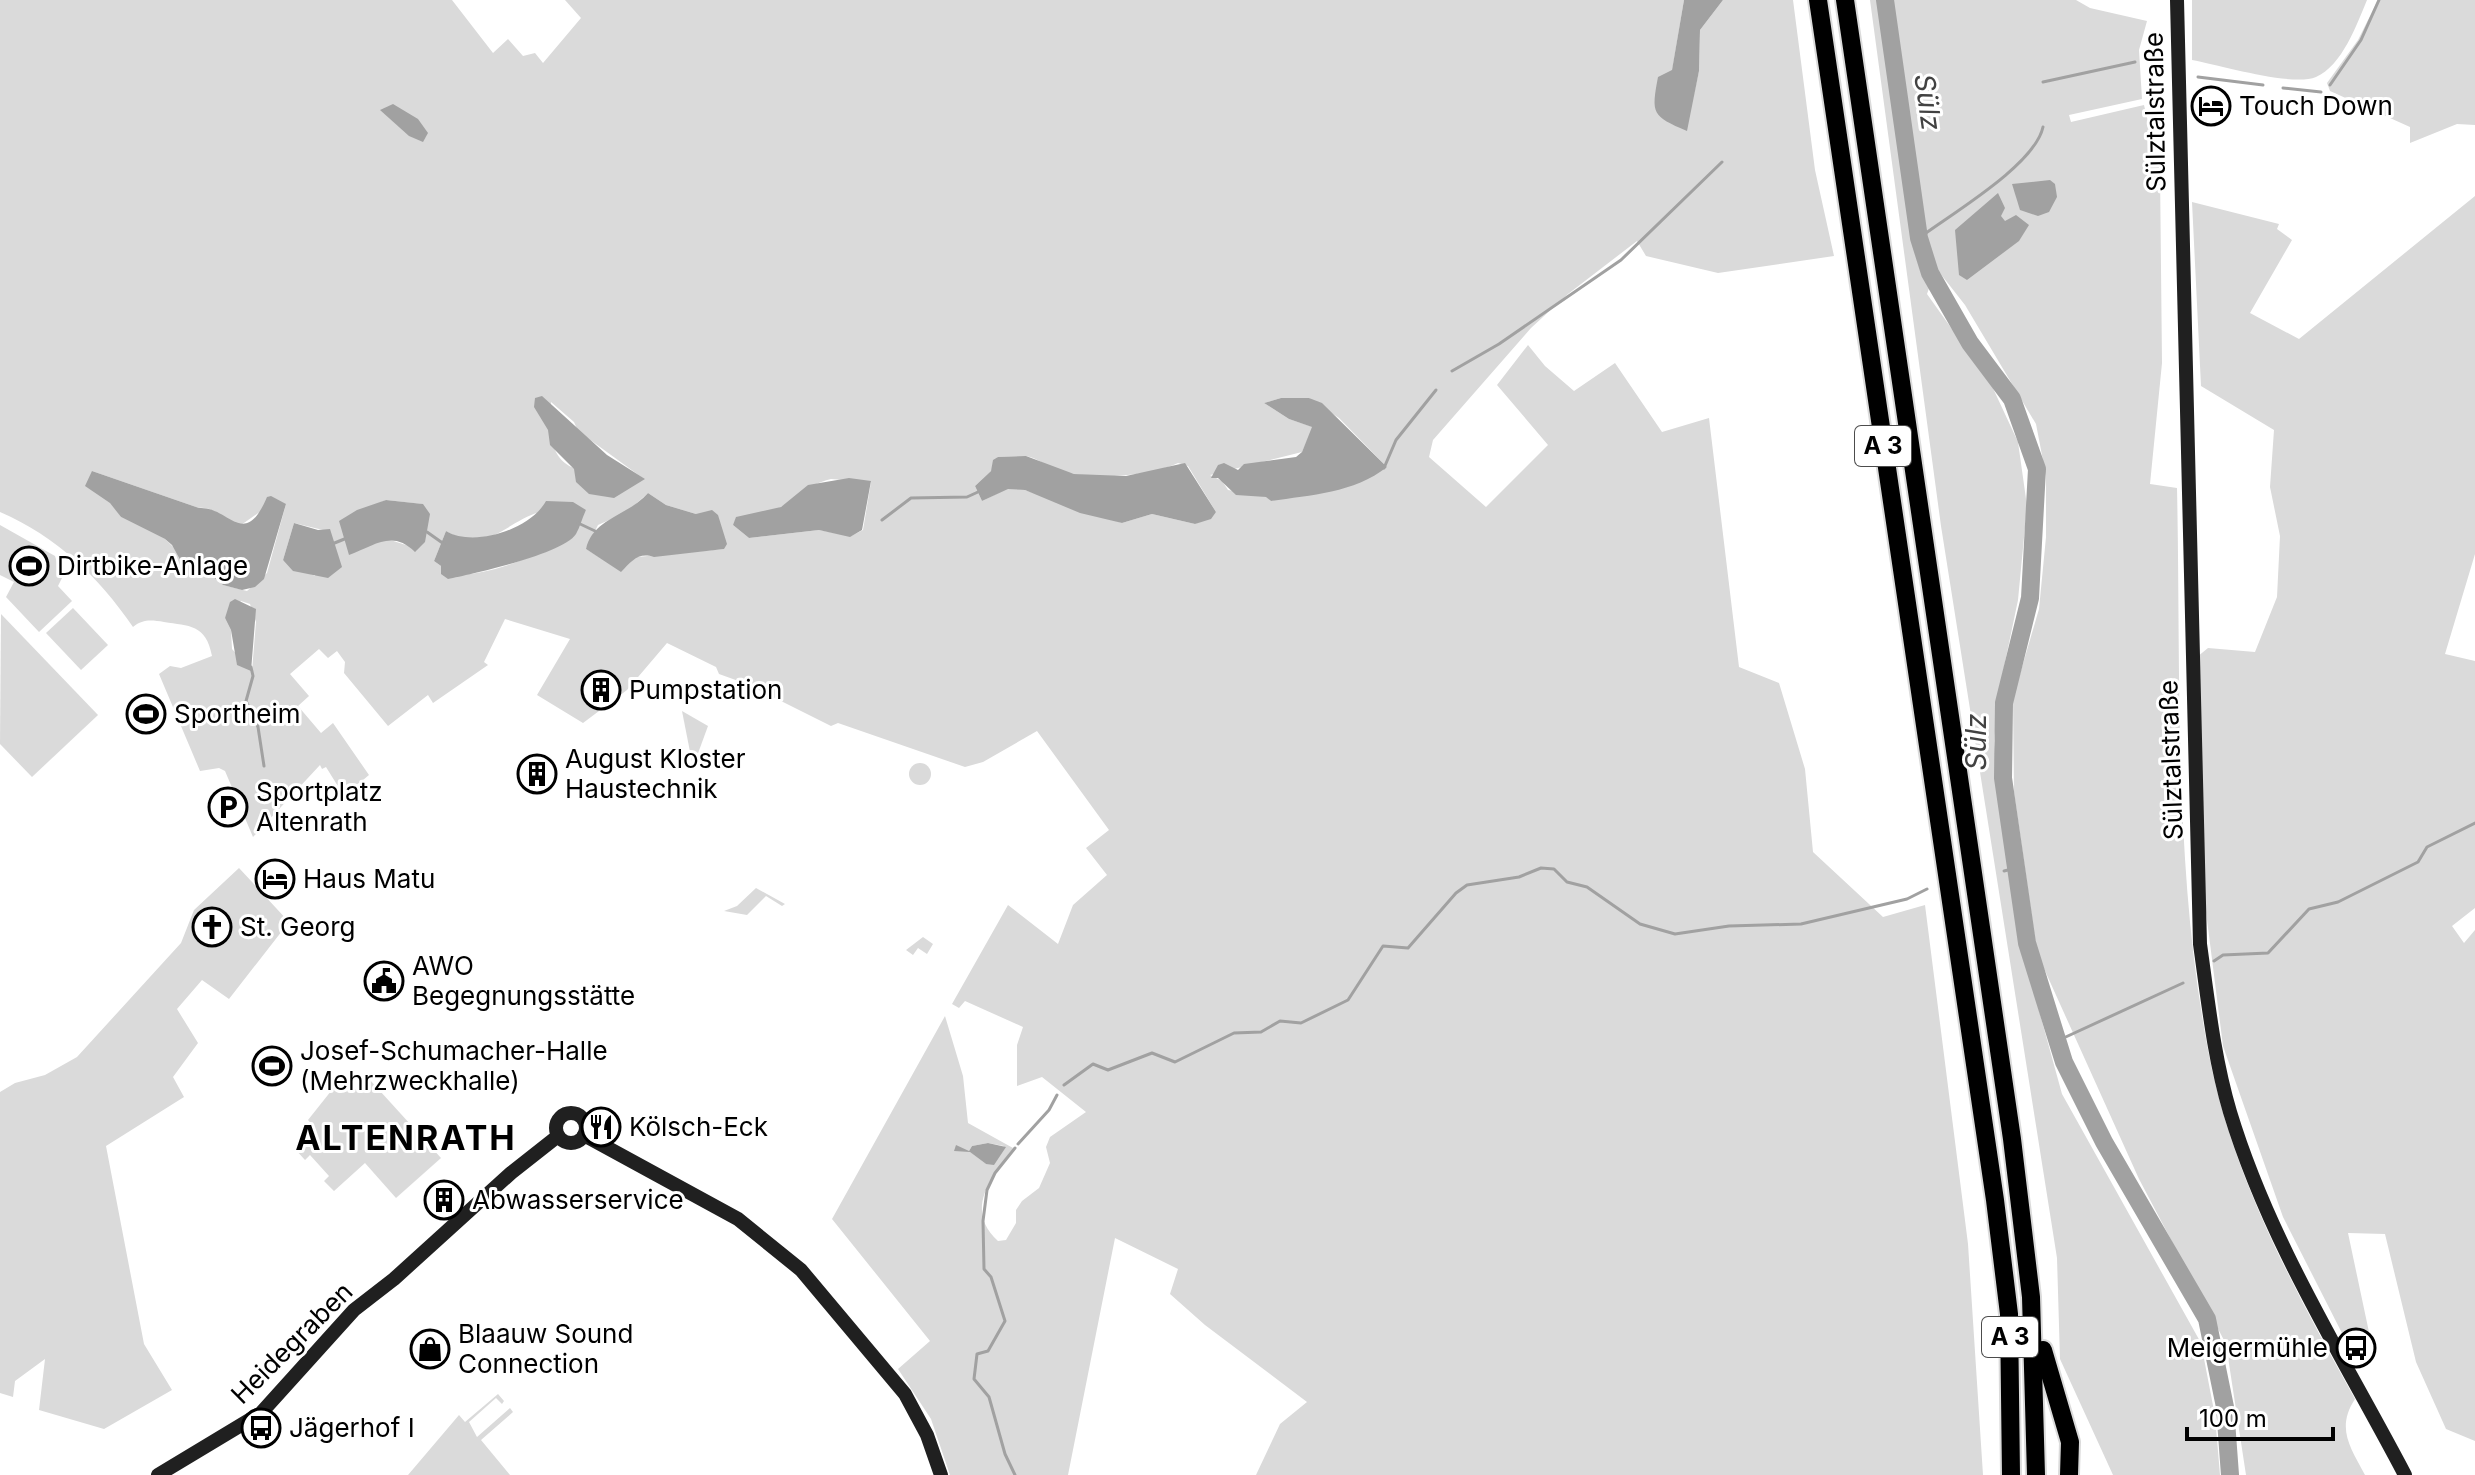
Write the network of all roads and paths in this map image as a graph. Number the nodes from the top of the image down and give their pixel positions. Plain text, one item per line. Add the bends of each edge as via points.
1 (1818, 0) edge
2 (1845, 0) edge
3 (2177, 0) edge
4 (584, 1135) junction
5 (558, 1136) junction
6 (2031, 1297) junction
7 (158, 1475) edge
8 (941, 1475) edge
9 (2011, 1475) edge
10 (2036, 1475) edge
11 (2069, 1475) edge
12 (2405, 1475) edge

1 - 9 highway, A 3 via 1995,1200 2009,1314
2 - 6 highway, A 3
3 - 12 main road, Sülztalstraße via 2200,944 2215,1050 2231,1115 2269,1215
4 - 5 main road via 568,1143
4 - 5 main road via 582,1118 567,1113 556,1124
4 - 8 main road via 747,1225 801,1270 905,1394
5 - 7 main road, Heidegraben via 345,1318 261,1413
6 - 10 highway, A 3
6 - 11 highway via 2070,1442

